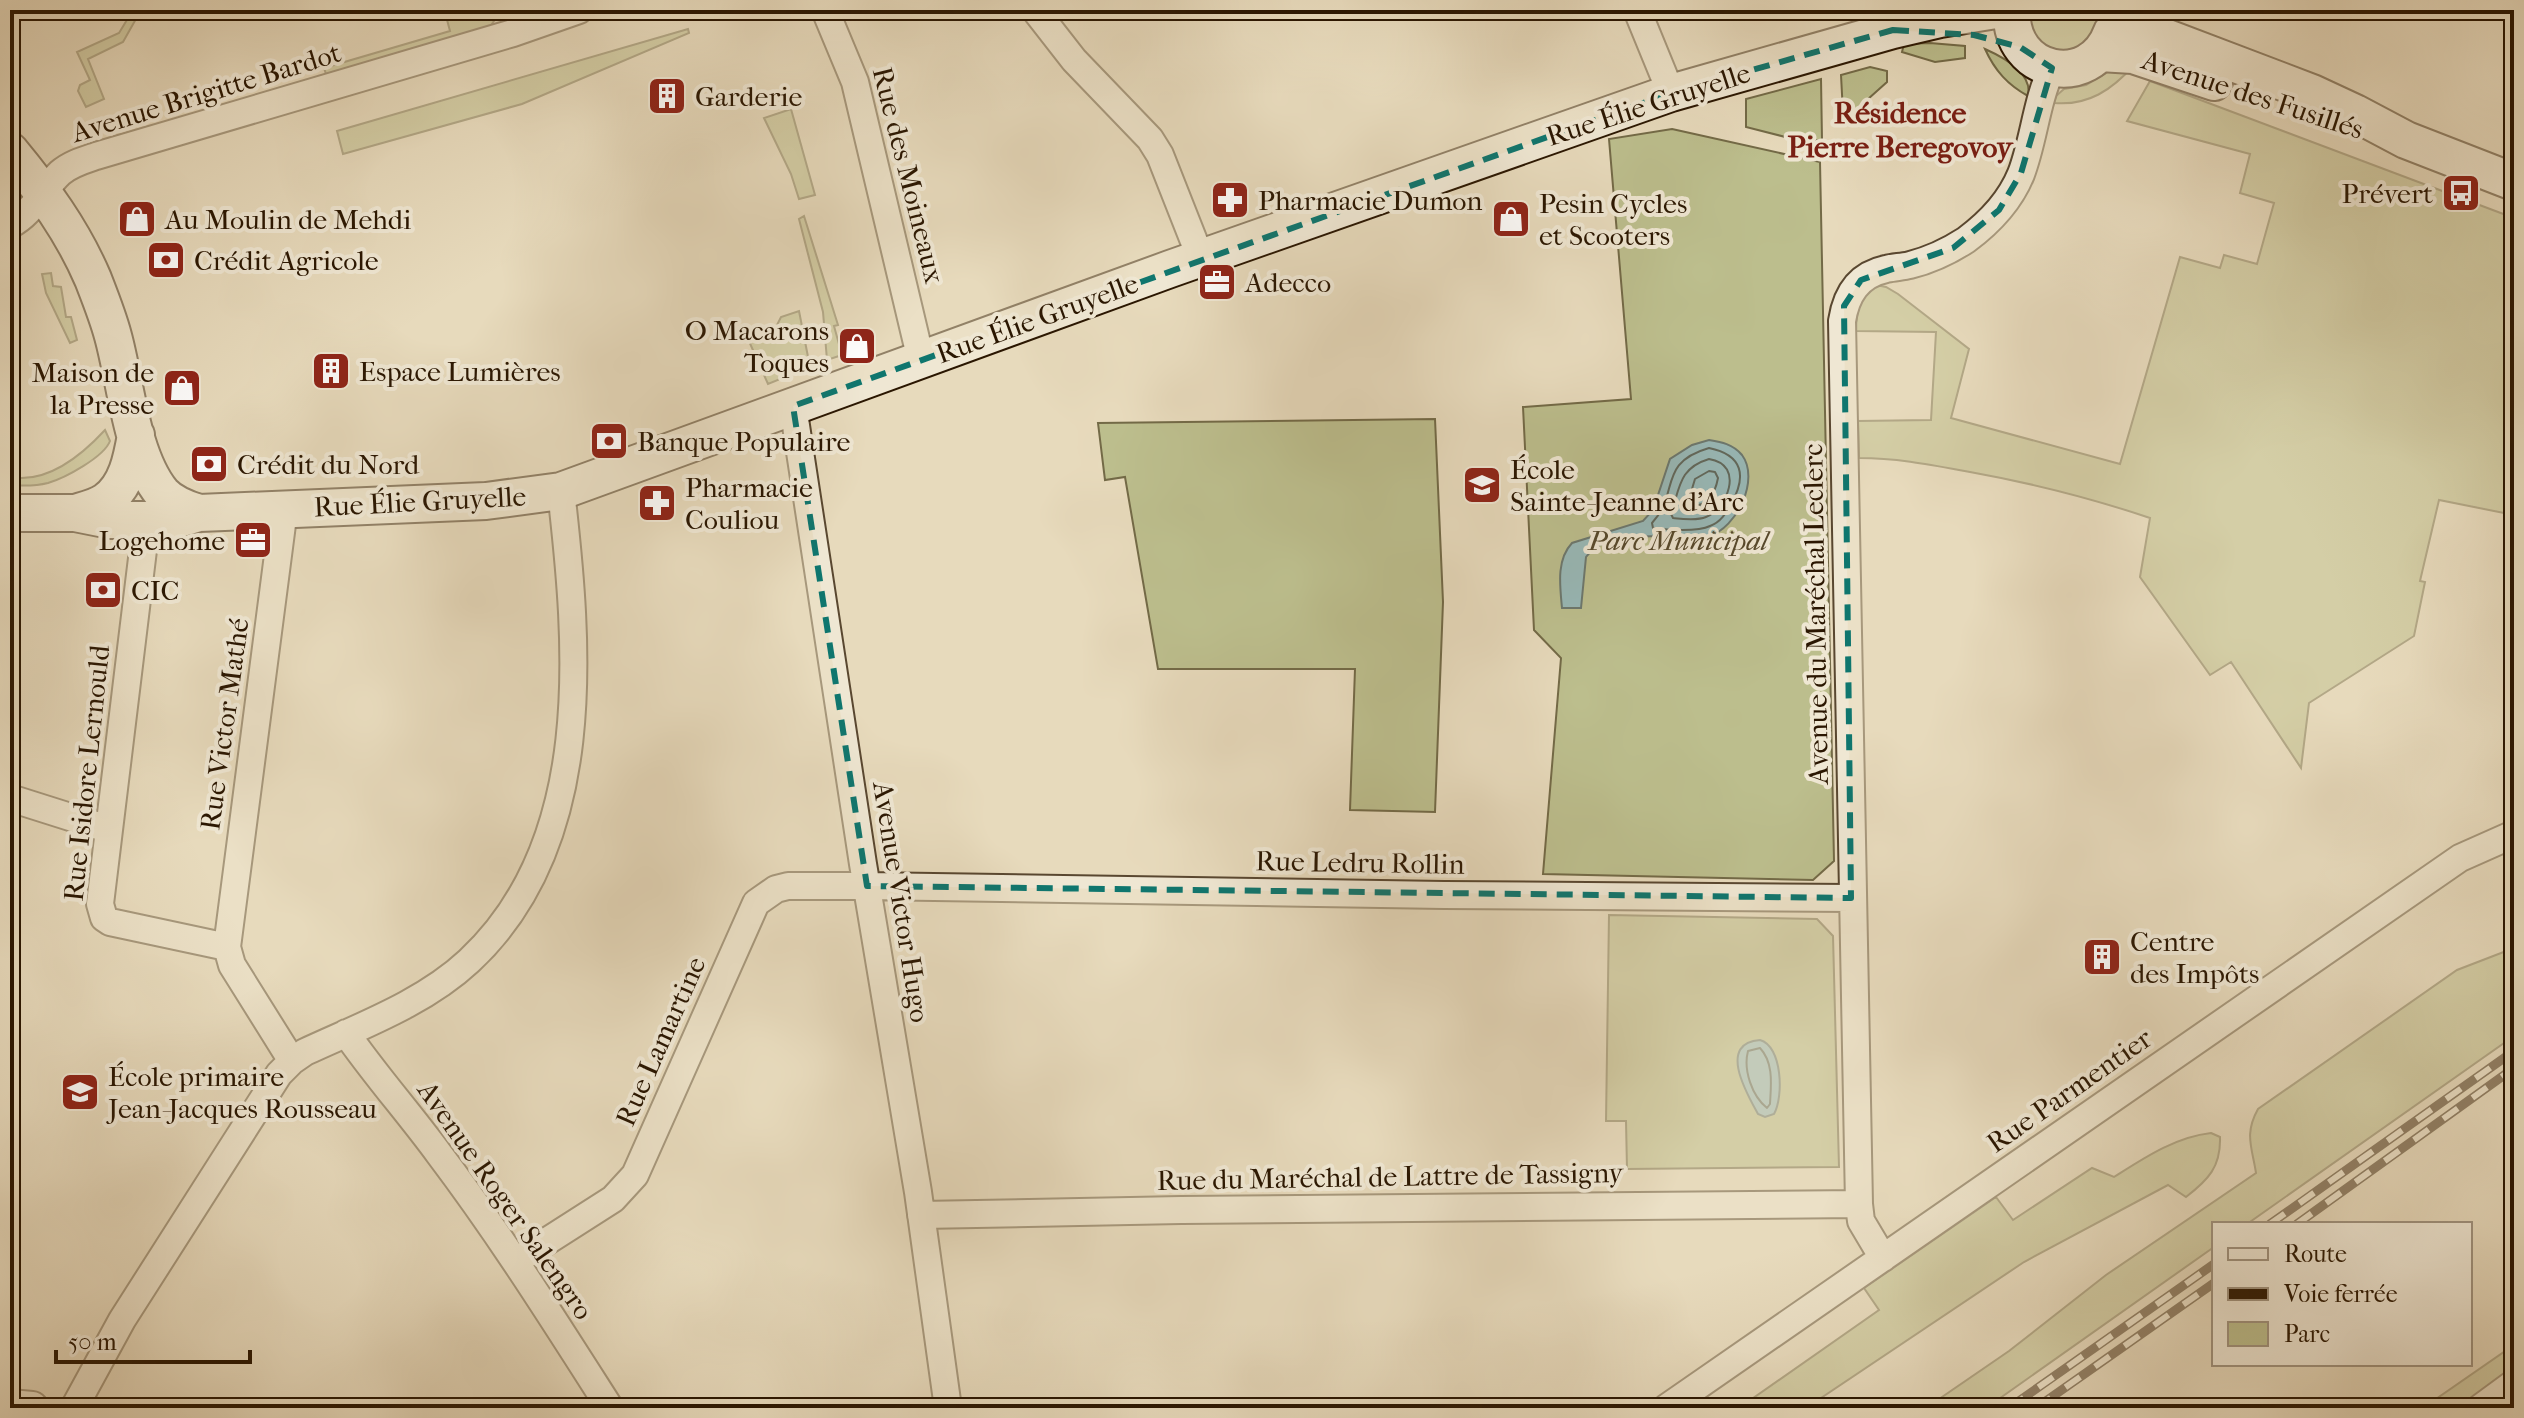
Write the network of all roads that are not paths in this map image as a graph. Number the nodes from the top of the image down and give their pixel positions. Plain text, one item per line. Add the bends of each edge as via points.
1 (579, 10) edge
2 (825, 10) edge
3 (1035, 10) edge
4 (1637, 10) edge
5 (1996, 10) edge
6 (2012, 10) edge
7 (2113, 10) edge
8 (2119, 10) edge
9 (1914, 26) junction
10 (2020, 47) junction
11 (2100, 53) junction
12 (2052, 68) junction
13 (1671, 93) junction
14 (2406, 140) junction
15 (10, 151) edge
16 (2514, 182) edge
17 (45, 193) junction
18 (10, 225) edge
19 (1201, 259) junction
20 (921, 360) junction
21 (793, 406) junction
22 (136, 435) junction
23 (561, 491) junction
24 (284, 509) junction
25 (10, 513) edge
26 (75, 513) junction
27 (199, 513) junction
28 (145, 520) junction
29 (10, 798) edge
30 (108, 829) junction
31 (2514, 834) edge
32 (867, 886) junction
33 (1851, 898) junction
34 (227, 947) junction
35 (346, 1033) junction
36 (292, 1061) junction
37 (1859, 1204) junction
38 (921, 1215) junction
39 (1883, 1258) junction
40 (516, 1261) junction
41 (2514, 1383) edge
42 (10, 1406) edge
43 (32, 1408) edge
44 (74, 1408) edge
45 (610, 1408) edge
46 (948, 1408) edge
47 (1666, 1408) edge
48 (2480, 1408) edge

1 - 17 street, Avenue Brigitte Bardot via 96,156 69,166
2 - 20 street, Rue des Moineaux via 855,82
3 - 19 street via 1074,60 1150,139
4 - 13 street
5 - 9 main road, Rue Élie Gruyelle
6 - 10 main road
7 - 11 main road via 2113,29
8 - 14 main road, Avenue des Fusillés via 2141,28 2312,93
9 - 10 main road, Rue Élie Gruyelle
9 - 13 main road, Rue Élie Gruyelle
10 - 12 main road, Rue Élie Gruyelle
11 - 12 main road via 2078,67
11 - 14 main road, Avenue des Fusillés via 2133,55 2347,127
12 - 33 street, Avenue du Maréchal Leclerc via 2021,173 1999,210 1953,248 1861,280 1848,297 1842,321
13 - 19 main road, Rue Élie Gruyelle
14 - 16 main road, Avenue des Fusillés
15 - 17 main road
17 - 18 street, Avenue Brigitte Bardot
17 - 22 main road via 75,239 93,281 113,335
19 - 20 main road, Rue Élie Gruyelle
20 - 21 main road, Rue Élie Gruyelle
21 - 23 main road, Rue Élie Gruyelle
21 - 32 street, Avenue Victor Hugo
22 - 26 main road via 130,464 116,491 106,502
22 - 27 main road via 162,493
23 - 24 main road, Rue Élie Gruyelle via 486,501
23 - 35 street via 573,638 572,731 563,782 538,862 511,910 470,961 403,1006
24 - 27 main road, Rue Élie Gruyelle
24 - 34 street, Rue Victor Mathé
25 - 26 main road
26 - 28 main road, Rue Élie Gruyelle
27 - 28 main road, Rue Élie Gruyelle
28 - 30 street, Rue Isidore Lernould
29 - 30 street
30 - 34 street, Rue Isidore Lernould via 100,904 104,918
31 - 39 street, Rue Parmentier via 2460,858
32 - 33 street, Rue Ledru Rollin
32 - 38 street, Avenue Victor Hugo
32 - 40 street, Rue Lamartine via 788,886 756,903 635,1175 613,1199
33 - 37 street, Avenue du Maréchal Leclerc
34 - 36 street via 232,965
35 - 36 street
35 - 40 street, Avenue Roger Salengro
36 - 44 street via 150,1274
37 - 38 street, Rue du Maréchal de Lattre de Tassigny
37 - 39 street, Avenue du Maréchal Leclerc via 1861,1221
38 - 46 street, Avenue Victor Hugo
39 - 47 street, Rue Parmentier
40 - 45 street, Avenue Roger Salengro
41 - 48 street
42 - 43 street

